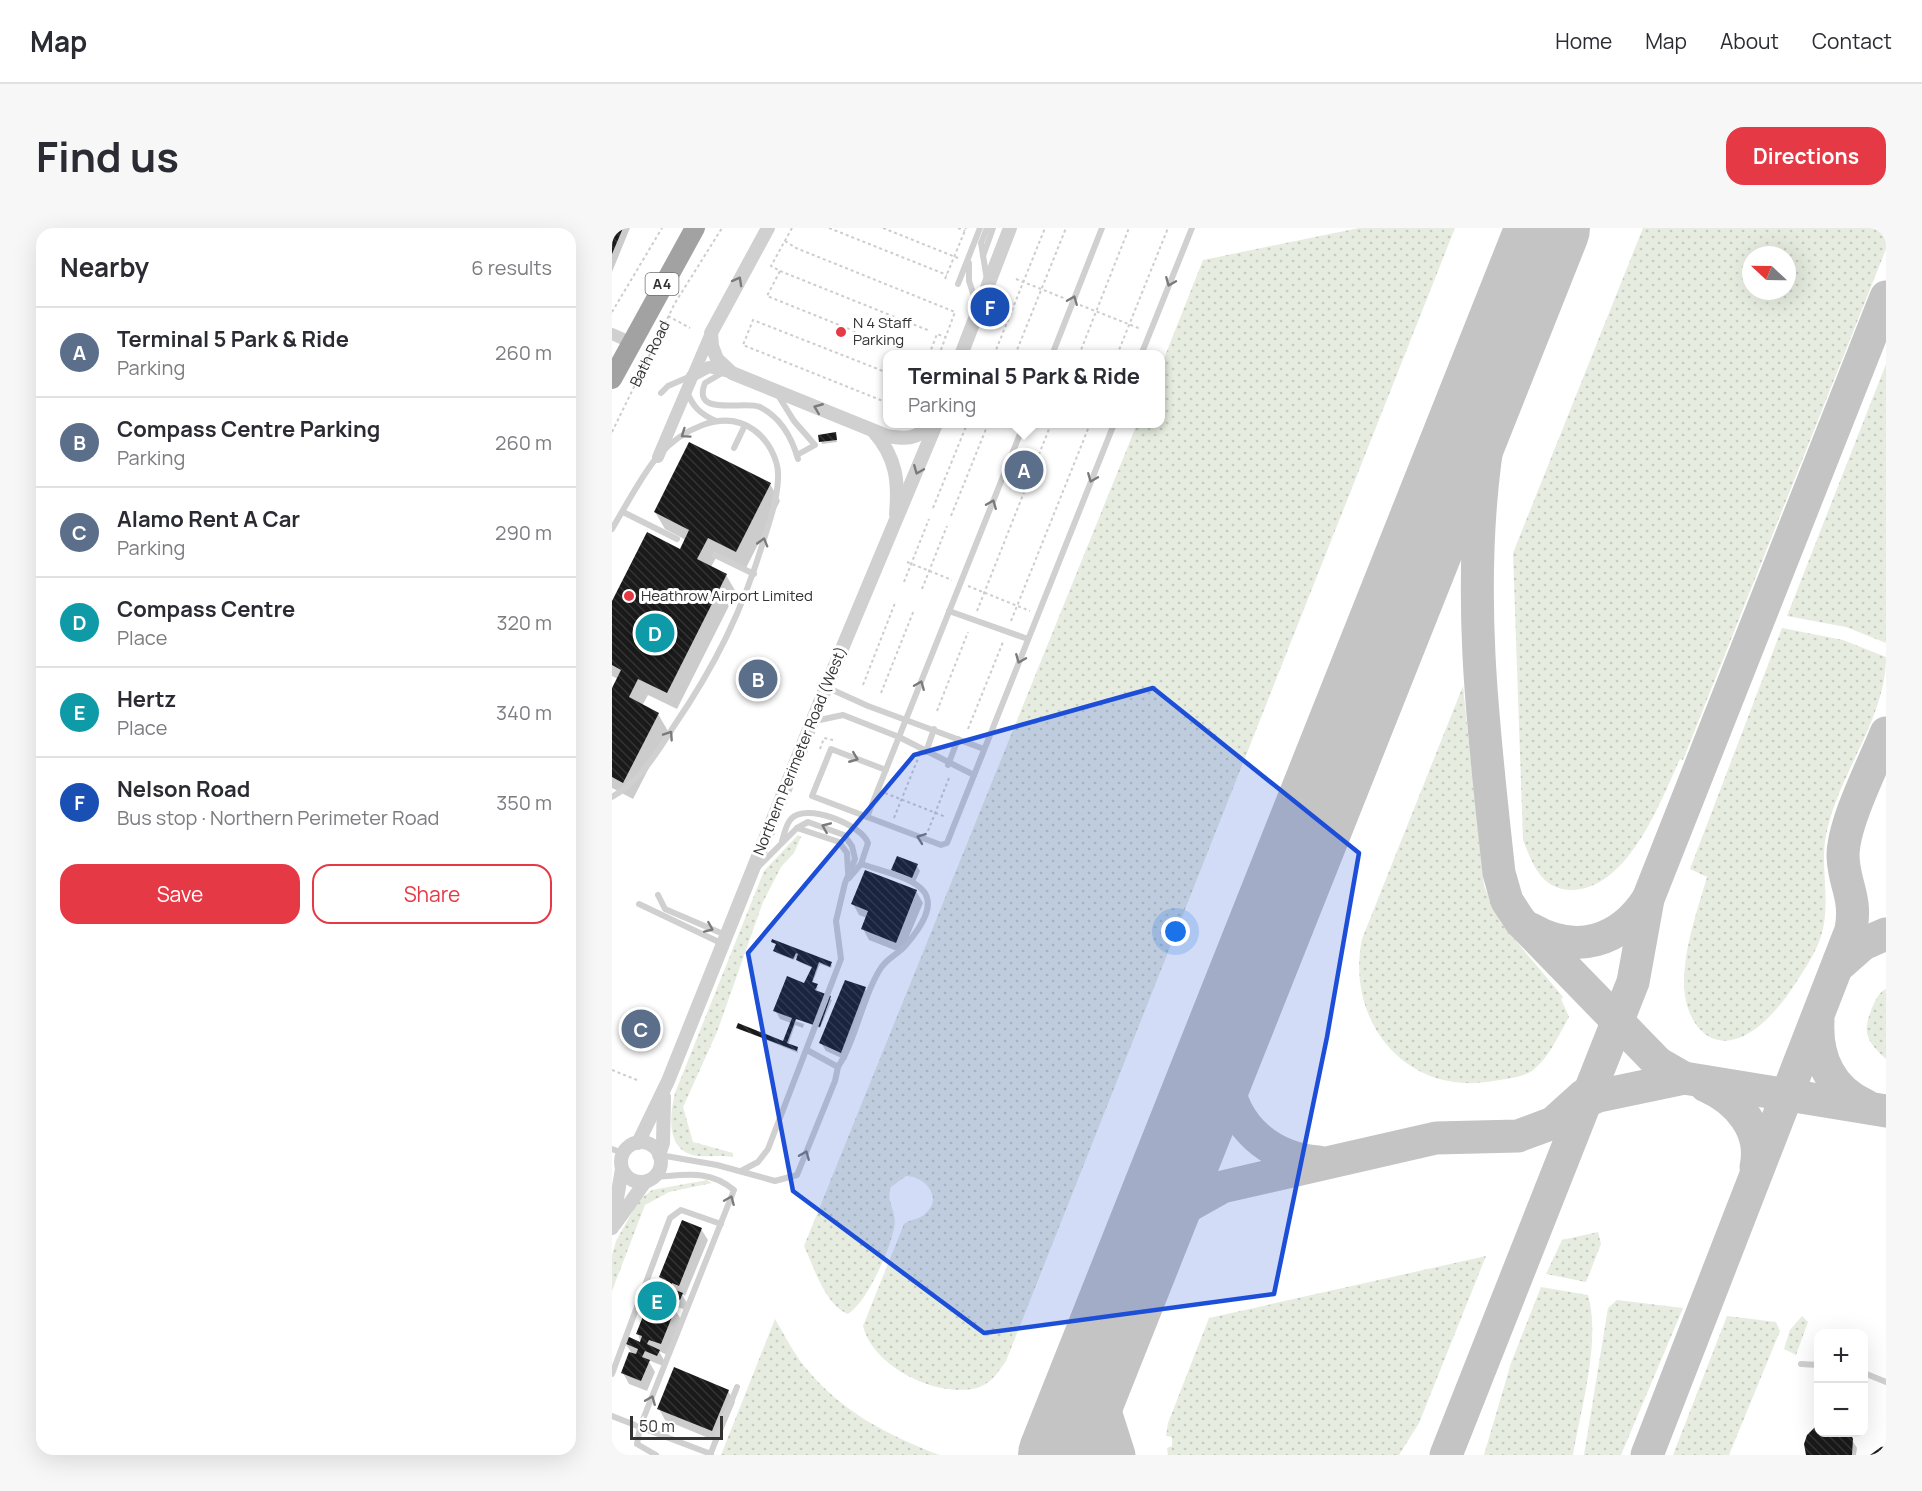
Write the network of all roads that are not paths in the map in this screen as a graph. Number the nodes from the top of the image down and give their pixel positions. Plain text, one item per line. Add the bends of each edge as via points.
1 (695, 228) edge
2 (768, 228) edge
3 (980, 228) edge
4 (987, 228) edge
5 (993, 228) edge
6 (1011, 228) edge
7 (1102, 228) edge
8 (1192, 228) edge
9 (969, 256) junction
10 (983, 257) junction
11 (958, 284) dead end
12 (988, 284) junction
13 (978, 309) junction
14 (711, 333) junction
15 (621, 338) edge
16 (963, 350) edge
17 (1054, 350) edge
18 (1144, 350) edge
19 (732, 373) junction
20 (692, 376) junction
21 (612, 379) edge
22 (686, 388) junction
23 (776, 391) junction
24 (661, 393) dead end
25 (716, 421) junction
26 (745, 425) junction
27 (927, 428) edge
28 (934, 428) edge
29 (1022, 428) edge
30 (1112, 428) edge
31 (873, 430) junction
32 (734, 448) dead end
33 (658, 457) junction
34 (623, 512) junction
35 (896, 514) junction
36 (612, 529) edge
37 (677, 539) dead end
38 (715, 555) dead end
39 (754, 574) junction
40 (949, 611) junction
41 (1028, 639) junction
42 (826, 687) junction
43 (906, 720) junction
44 (812, 723) junction
45 (934, 729) junction
46 (899, 737) junction
47 (958, 739) junction
48 (984, 749) junction
49 (922, 753) junction
50 (948, 765) junction
51 (886, 771) junction
52 (974, 776) junction
53 (612, 797) edge
54 (867, 817) junction
55 (781, 844) junction
56 (861, 864) junction
57 (752, 872) junction
58 (847, 879) junction
59 (658, 896) dead end
60 (639, 904) dead end
61 (726, 940) junction
62 (807, 1050) junction
63 (838, 1068) junction
64 (668, 1081) junction
65 (638, 1143) junction
66 (618, 1151) edge
67 (659, 1155) junction
68 (622, 1169) junction
69 (741, 1171) junction
70 (650, 1179) junction
71 (721, 1224) junction
72 (612, 1228) edge
73 (1801, 1364) dead end
74 (1814, 1365) edge
75 (612, 1374) edge
76 (1868, 1375) edge
77 (1886, 1382) edge
78 (737, 1387) dead end
79 (612, 1416) edge
80 (640, 1427) junction
81 (656, 1455) edge
82 (710, 1455) edge

1 - 15 highway, Bath Road / A4
14 -> 2 street
3 - 9 lane
4 - 10 lane via 981,243
5 - 10 lane
6 - 12 street
17 -> 7 lane
8 -> 18 lane
9 - 11 lane
9 - 13 lane via 969,281
10 - 12 lane
12 - 13 street
13 - 16 street
14 - 19 street via 717,359
14 - 20 street
15 - 21 highway, Bath Road / A4
19 - 20 street via 709,367
19 - 23 street
19 - 23 lane via 708,380 703,392 706,401 716,407 748,403 769,412 788,435 797,457 815,445
20 - 22 street
20 - 24 lane
22 - 25 lane via 698,411
22 - 33 street
31 -> 23 street
25 - 26 lane
25 -> 33 lane via 685,434
26 - 32 lane
39 -> 26 lane via 778,477 770,449 756,431
27 - 31 street via 908,439
28 -> 35 street, Northern Perimeter Road (West) via 905,502
40 -> 29 lane
30 -> 41 lane
31 - 35 street via 895,468
33 - 34 lane
34 - 36 lane
34 - 37 lane
35 - 42 street, Northern Perimeter Road (West)
38 - 39 lane
53 -> 39 lane via 634,782 698,690 725,644
40 - 41 lane
43 -> 40 lane
41 -> 48 lane
42 - 43 lane
42 - 44 street, Northern Perimeter Road (West)
43 - 45 lane
43 - 46 lane
44 - 46 lane via 843,715
44 - 57 street, Northern Perimeter Road (West)
45 - 47 lane
45 - 49 lane
46 - 49 lane
46 - 51 lane
47 - 48 lane
47 - 50 lane
48 - 52 lane
49 - 50 lane
50 - 52 lane
51 - 54 lane
54 -> 51 lane via 812,796 831,749
52 -> 54 lane via 947,843 941,845
55 - 56 lane via 790,819 803,812 821,814 865,835 868,843
55 - 57 lane
58 -> 55 lane via 855,859 844,835 808,822
56 - 58 lane
56 - 63 lane via 924,888 926,905 914,935 876,975 853,1040
57 - 61 street, Northern Perimeter Road (West)
58 - 62 lane via 836,921 841,959
59 -> 61 lane via 665,909
60 - 61 lane
61 - 64 street, Northern Perimeter Road (West)
62 - 63 lane
62 - 69 lane via 768,1149 758,1162
69 -> 63 lane via 775,1180 797,1175
64 - 65 street, Northern Perimeter Road (West)
64 - 67 street, Northern Perimeter Road (West)
65 - 66 street
65 - 67 street via 648,1144
66 - 68 street
67 - 69 lane
67 - 70 street via 660,1165
68 - 70 street via 631,1180
68 - 72 street
71 -> 70 lane via 734,1190 724,1182 702,1173
70 - 72 street
71 - 75 lane via 681,1210 670,1218
80 -> 71 lane
73 - 74 lane
76 - 77 lane
78 - 82 lane
79 - 80 lane
80 - 81 lane via 637,1444
80 - 82 lane

